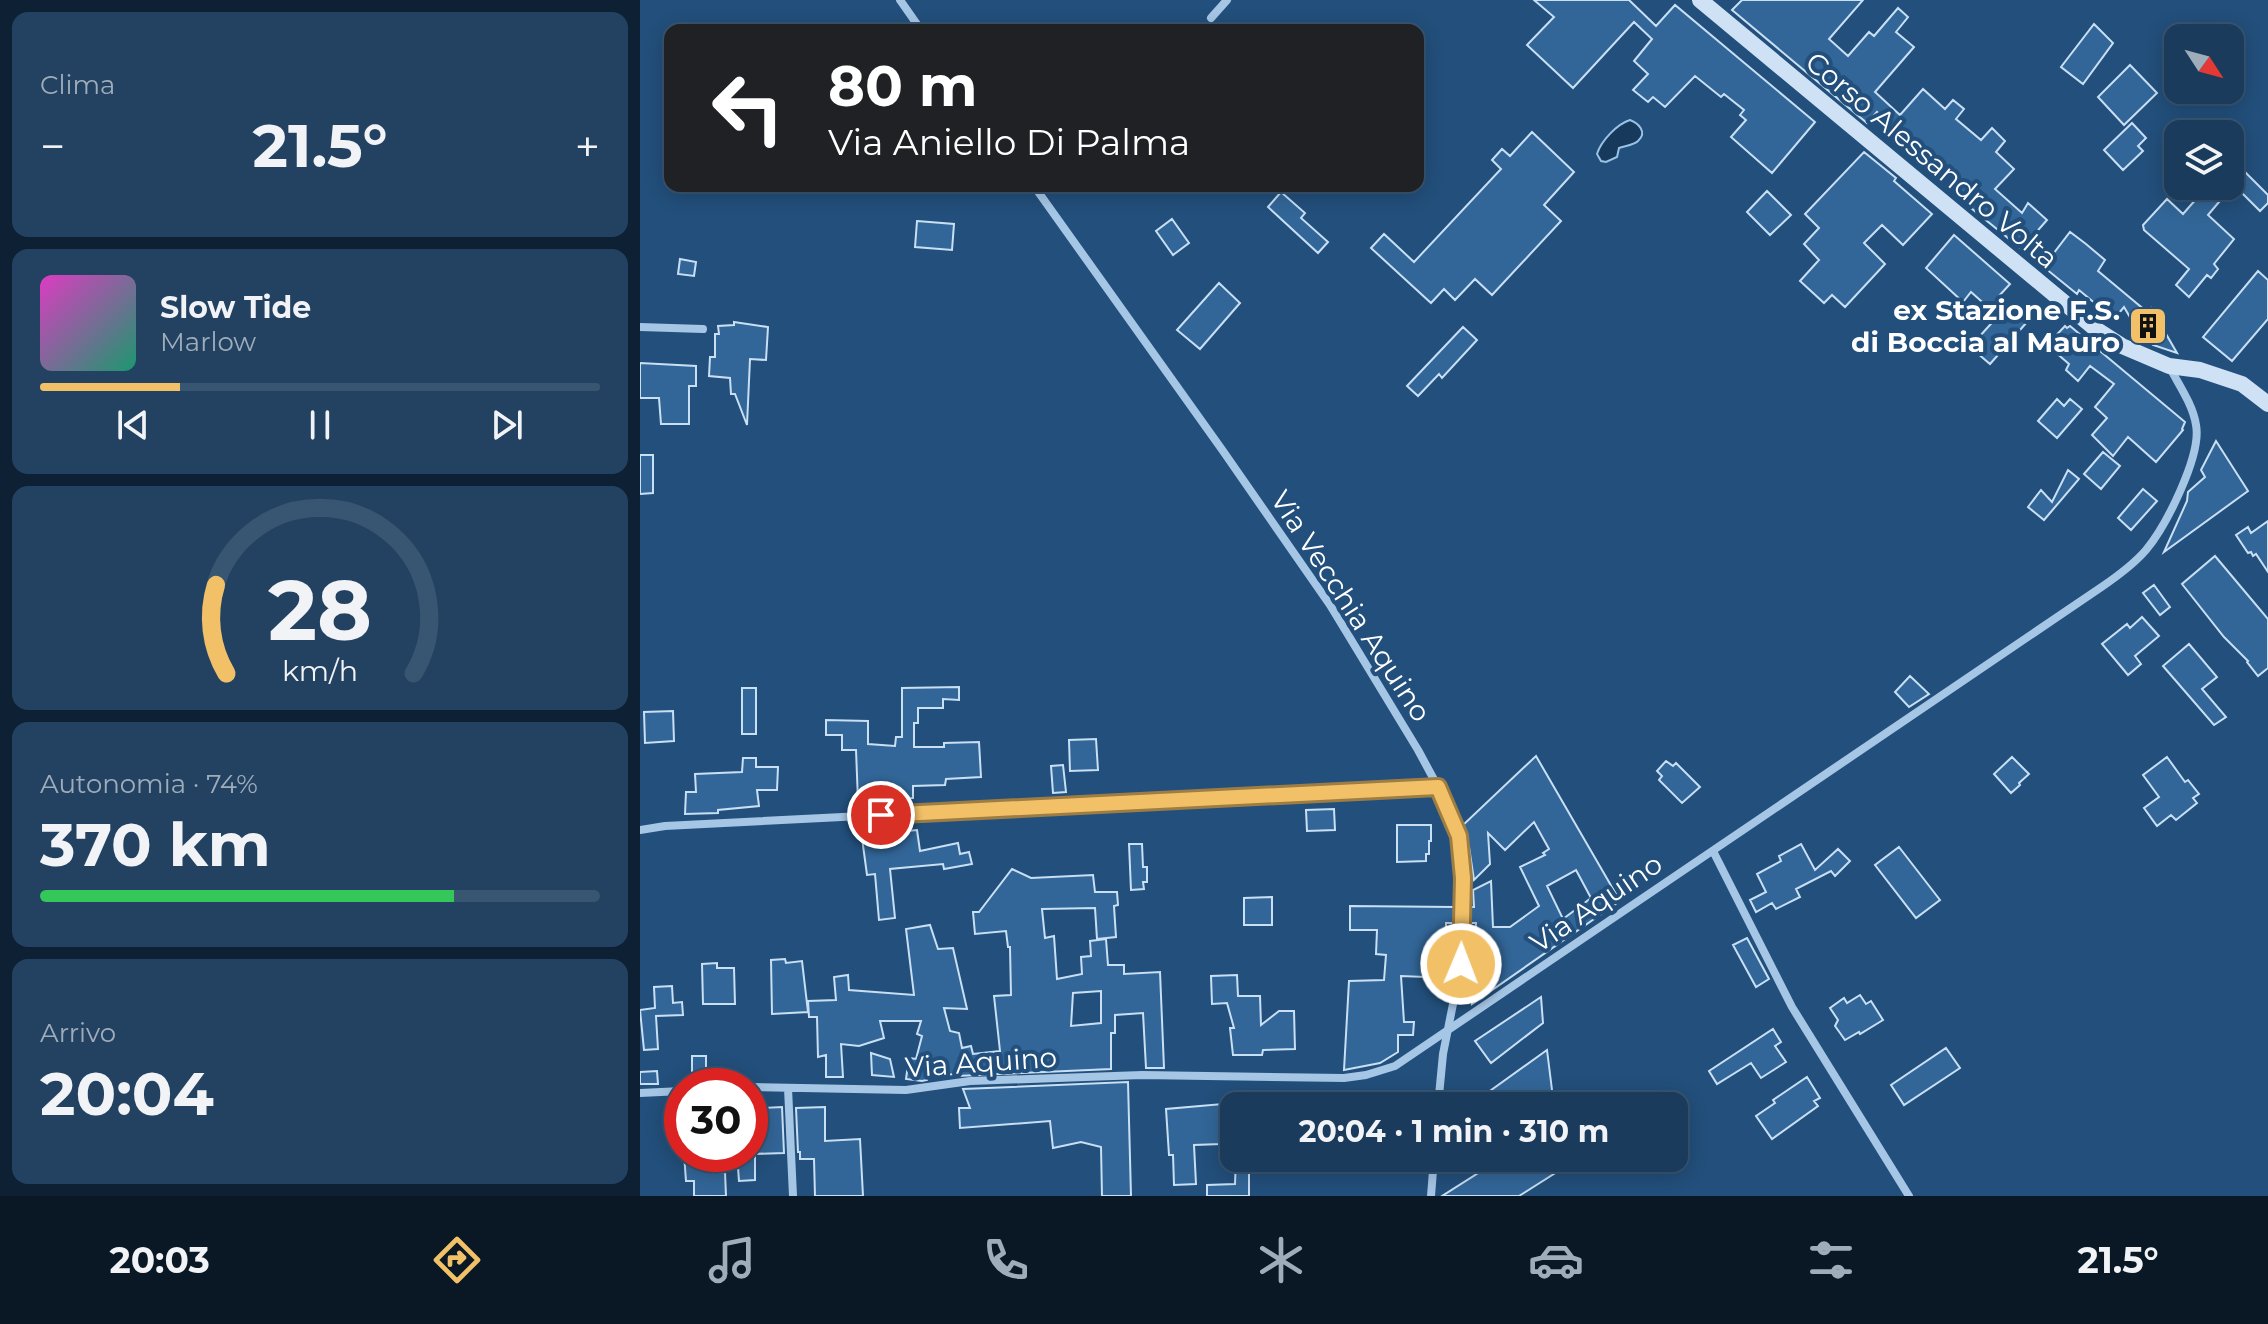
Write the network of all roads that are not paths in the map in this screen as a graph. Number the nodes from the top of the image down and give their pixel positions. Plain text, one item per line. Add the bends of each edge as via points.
1 (900, 0) edge
2 (1227, 0) edge
3 (1700, 0) edge
4 (1211, 18) dead end
5 (917, 24) edge
6 (1038, 192) edge
7 (640, 327) edge
8 (703, 329) dead end
9 (2169, 366) junction
10 (2268, 404) edge
11 (1438, 787) junction
12 (640, 830) edge
13 (1713, 851) junction
14 (1448, 1030) junction
15 (768, 1087) edge
16 (788, 1088) junction
17 (664, 1092) edge
18 (1440, 1092) edge
19 (640, 1093) edge
20 (1433, 1172) edge
21 (793, 1196) edge
22 (1431, 1196) edge
23 (1909, 1196) edge

1 - 5 street
2 - 4 street
3 - 9 main road, Corso Alessandro Volta via 2097,330
6 - 11 street, Via Vecchia Aquino via 1330,605
7 - 8 street
9 - 10 main road, Corso Alessandro Volta via 2242,384
9 - 13 street, Via Aquino via 2196,422 2196,445 2167,517 2144,553
11 - 12 street
11 - 14 street, Via Vecchia Aquino via 1459,836 1463,878 1461,964
13 - 14 street, Via Aquino
13 - 23 street via 1792,1007
14 - 16 street, Via Aquino via 1395,1066 1344,1078 1142,1075 970,1081 906,1090
14 - 18 street, Via Vecchia Aquino
15 - 16 street, Via Aquino
16 - 21 street
17 - 19 street
20 - 22 street

